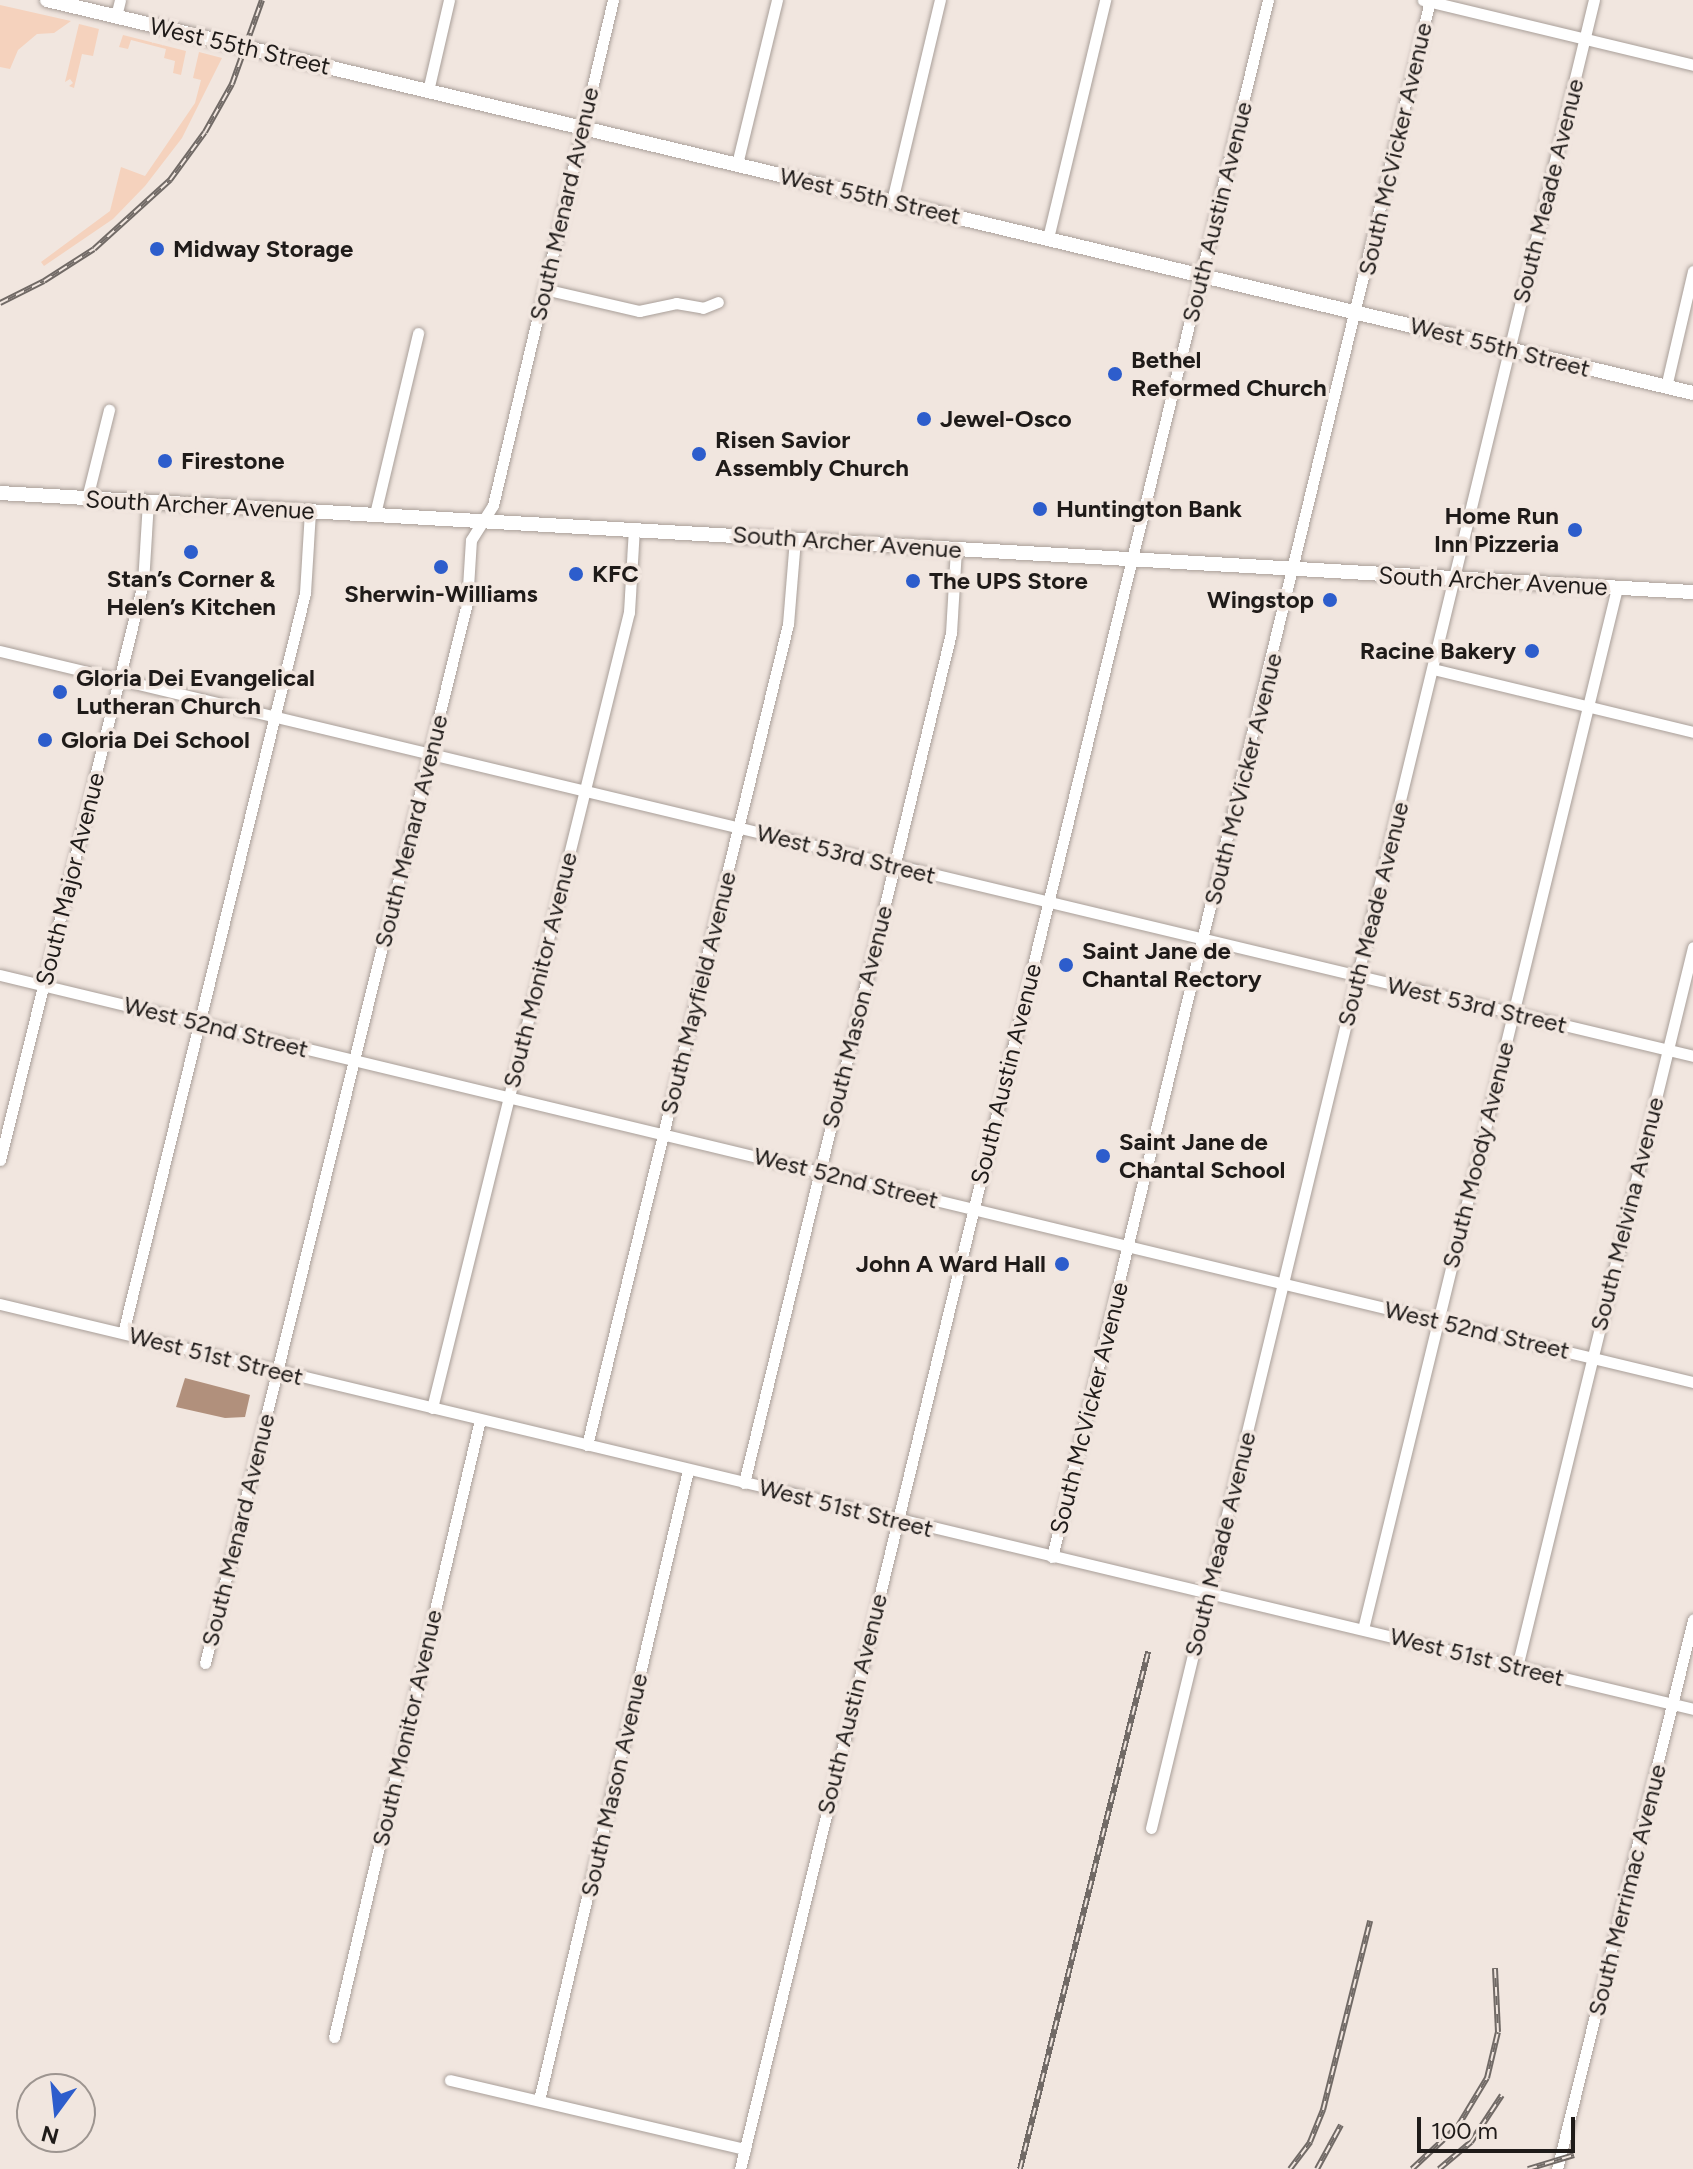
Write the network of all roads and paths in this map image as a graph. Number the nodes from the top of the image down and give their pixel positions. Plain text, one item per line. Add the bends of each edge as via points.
1 (47, 0) edge
2 (120, 0) edge
3 (449, 0) edge
4 (613, 0) edge
5 (777, 0) edge
6 (940, 0) edge
7 (1105, 0) edge
8 (1268, 0) edge
9 (1594, 0) edge
10 (1427, 1) edge
11 (116, 16) junction
12 (1585, 39) junction
13 (1693, 65) edge
14 (428, 91) junction
15 (582, 127) junction
16 (737, 164) junction
17 (892, 201) junction
18 (1048, 238) junction
19 (1693, 271) edge
20 (1203, 275) junction
21 (544, 289) junction
22 (718, 302) dead end
23 (1356, 312) junction
24 (418, 333) dead end
25 (1510, 349) junction
26 (1666, 387) junction
27 (1693, 393) edge
28 (109, 410) dead end
29 (0, 493) edge
30 (87, 498) junction
31 (148, 502) junction
32 (310, 511) junction
33 (375, 514) junction
34 (483, 521) junction
35 (634, 529) junction
36 (795, 538) junction
37 (956, 549) junction
38 (1130, 561) junction
39 (1293, 570) junction
40 (1454, 579) junction
41 (1617, 588) junction
42 (1693, 592) edge
43 (0, 651) edge
44 (1433, 669) junction
45 (119, 680) junction
46 (1588, 707) junction
47 (274, 716) junction
48 (1693, 732) edge
49 (430, 754) junction
50 (584, 791) junction
51 (738, 828) junction
52 (894, 866) junction
53 (1048, 901) junction
54 (1204, 938) junction
55 (1693, 947) edge
56 (0, 975) edge
57 (1358, 976) junction
58 (43, 985) junction
59 (1513, 1013) junction
60 (199, 1023) junction
61 (1668, 1050) junction
62 (1693, 1056) edge
63 (354, 1060) junction
64 (509, 1097) junction
65 (663, 1134) junction
66 (0, 1160) edge
67 (818, 1172) junction
68 (973, 1209) junction
69 (1128, 1246) junction
70 (1283, 1284) junction
71 (0, 1304) edge
72 (1437, 1321) junction
73 (123, 1333) junction
74 (1592, 1357) junction
75 (277, 1371) junction
76 (1693, 1382) edge
77 (432, 1408) junction
78 (480, 1420) junction
79 (587, 1445) junction
80 (688, 1470) junction
81 (744, 1483) junction
82 (897, 1520) junction
83 (1052, 1557) junction
84 (1207, 1592) junction
85 (1693, 1620) edge
86 (1363, 1629) junction
87 (205, 1663) dead end
88 (1517, 1667) junction
89 (1674, 1704) junction
90 (1693, 1709) edge
91 (1151, 1828) dead end
92 (334, 2037) dead end
93 (450, 2080) dead end
94 (539, 2100) junction
95 (745, 2149) junction
96 (1559, 2165) edge
97 (740, 2169) edge

1 - 11 main road, West 55th Street
2 - 11 street
3 - 14 street
4 - 15 street, South Menard Avenue
5 - 16 street
6 - 17 street
7 - 18 street
8 - 20 street, South Austin Avenue
9 - 12 street, South Meade Avenue
10 - 12 street
10 - 23 street, South McVicker Avenue
11 - 14 main road, West 55th Street
12 - 13 street
12 - 25 street, South Meade Avenue
14 - 15 main road, West 55th Street
15 - 16 main road, West 55th Street
15 - 21 street, South Menard Avenue
16 - 17 main road, West 55th Street
17 - 18 main road, West 55th Street
18 - 20 main road, West 55th Street
19 - 26 street
20 - 23 main road, West 55th Street
20 - 38 street, South Austin Avenue
21 - 22 street via 639,311 676,303 703,308
21 - 34 street, South Menard Avenue via 493,505
23 - 25 main road, West 55th Street
23 - 39 street, South McVicker Avenue
24 - 33 street
25 - 26 main road, West 55th Street
25 - 40 street, South Meade Avenue
26 - 27 main road, West 55th Street
28 - 30 street
29 - 30 main road, South Archer Avenue
30 - 31 main road, South Archer Avenue
31 - 32 main road, South Archer Avenue
31 - 45 street, South Major Avenue via 143,583
32 - 33 main road, South Archer Avenue
32 - 47 street via 305,593
33 - 34 main road, South Archer Avenue
34 - 35 main road, South Archer Avenue
34 - 49 street, South Menard Avenue via 471,540 467,603
35 - 36 main road, South Archer Avenue
35 - 50 street, South Monitor Avenue via 629,612
36 - 37 main road, South Archer Avenue
36 - 51 street, South Mayfield Avenue via 788,624
37 - 38 main road, South Archer Avenue
37 - 52 street, South Mason Avenue via 951,633
38 - 39 main road, South Archer Avenue
38 - 53 street, South Austin Avenue
39 - 40 main road, South Archer Avenue
39 - 54 street, South McVicker Avenue
40 - 41 main road, South Archer Avenue
40 - 44 street, South Meade Avenue
41 - 42 main road, South Archer Avenue
41 - 46 street, South Moody Avenue
43 - 45 street, West 53rd Street
44 - 46 street
44 - 57 street, South Meade Avenue
45 - 47 street, West 53rd Street
45 - 58 street, South Major Avenue
46 - 48 street
46 - 59 street, South Moody Avenue
47 - 49 street, West 53rd Street
47 - 60 street
49 - 50 street, West 53rd Street
49 - 63 street, South Menard Avenue
50 - 51 street, West 53rd Street
50 - 64 street, South Monitor Avenue
51 - 52 street, West 53rd Street
51 - 65 street, South Mayfield Avenue
52 - 53 street, West 53rd Street
52 - 67 street, South Mason Avenue
53 - 54 street, West 53rd Street
53 - 68 street, South Austin Avenue
54 - 57 street, West 53rd Street
54 - 69 street, South McVicker Avenue
55 - 61 street, South Melvina Avenue
56 - 58 street, West 52nd Street
57 - 59 street, West 53rd Street
57 - 70 street, South Meade Avenue
58 - 60 street, West 52nd Street
58 - 66 street, South Major Avenue
59 - 61 street, West 53rd Street
59 - 72 street, South Moody Avenue
60 - 63 street, West 52nd Street
60 - 73 street
61 - 62 street, West 53rd Street
61 - 74 street, South Melvina Avenue
63 - 64 street, West 52nd Street
63 - 75 street, South Menard Avenue
64 - 65 street, West 52nd Street
64 - 77 street, South Monitor Avenue
65 - 67 street, West 52nd Street
65 - 79 street, South Mayfield Avenue
67 - 68 street, West 52nd Street
67 - 81 street, South Mason Avenue
68 - 69 street, West 52nd Street
68 - 82 street, South Austin Avenue
69 - 70 street, West 52nd Street
69 - 83 street, South McVicker Avenue
70 - 72 street, West 52nd Street
70 - 84 street, South Meade Avenue
71 - 73 street, West 51st Street
72 - 74 street, West 52nd Street
72 - 86 street, South Moody Avenue
73 - 75 street, West 51st Street
74 - 76 street, West 52nd Street
74 - 88 street, South Melvina Avenue
75 - 77 street, West 51st Street
75 - 87 street, South Menard Avenue
77 - 78 street, West 51st Street
78 - 79 street, West 51st Street
78 - 92 street, South Monitor Avenue
79 - 80 street, West 51st Street
80 - 81 street, West 51st Street
80 - 94 street, South Mason Avenue
81 - 82 street, West 51st Street
82 - 83 street, West 51st Street
82 - 95 street, South Austin Avenue
83 - 84 street, West 51st Street
84 - 86 street, West 51st Street
84 - 91 street, South Meade Avenue
85 - 89 street, South Merrimac Avenue
86 - 88 street, West 51st Street
88 - 89 street, West 51st Street
89 - 90 street, West 51st Street
89 - 96 street, South Merrimac Avenue
93 - 94 street
94 - 95 street
95 - 97 street, South Austin Avenue

